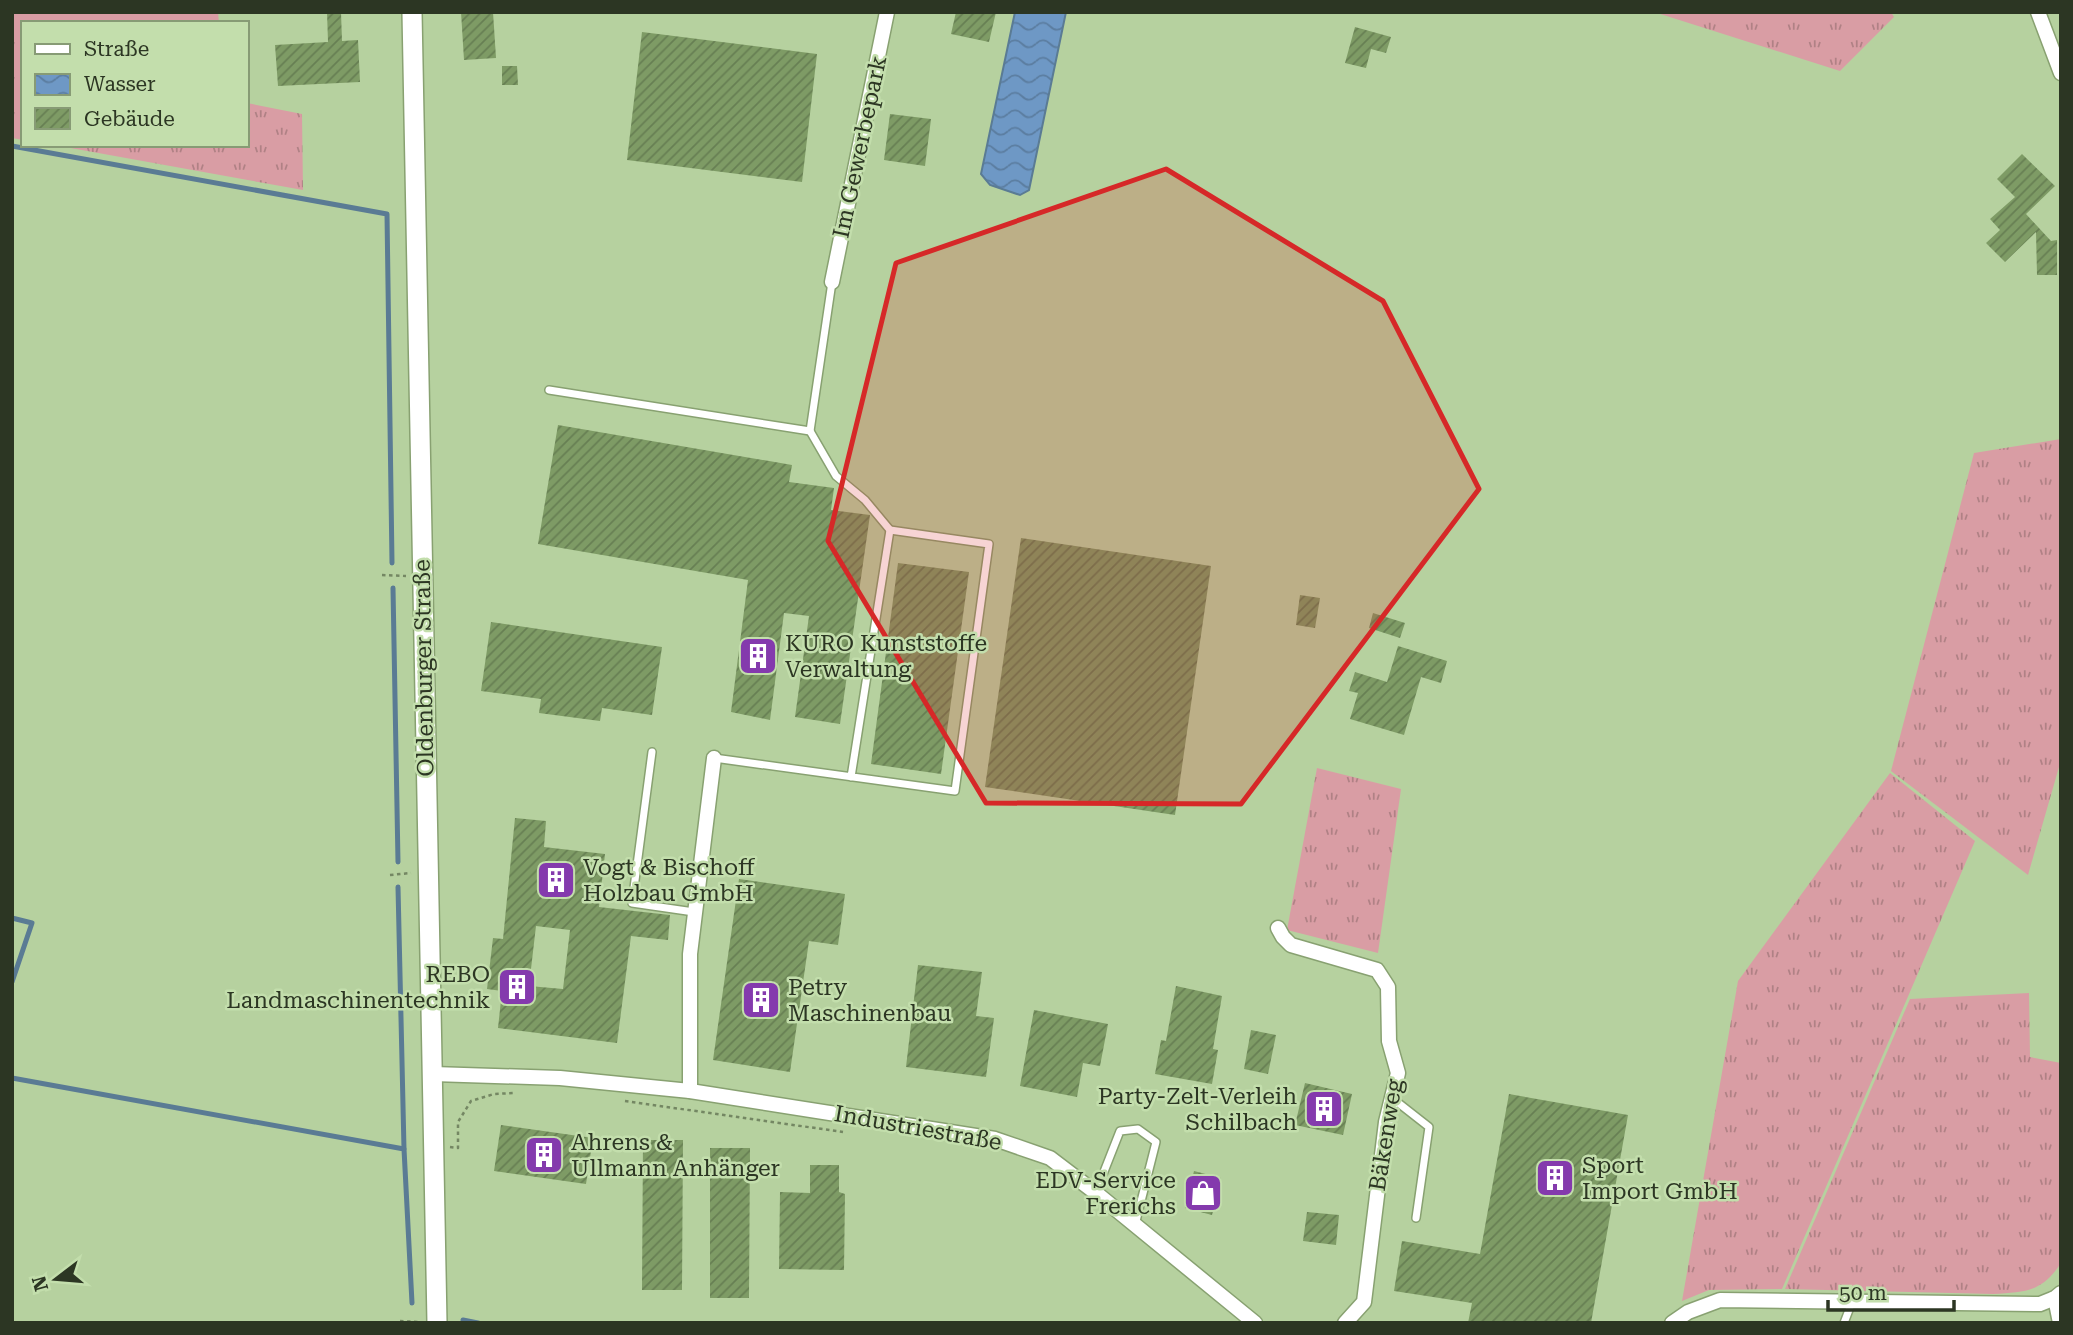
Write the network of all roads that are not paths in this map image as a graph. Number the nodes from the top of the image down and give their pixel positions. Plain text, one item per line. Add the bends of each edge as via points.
1 (412, 12) edge
2 (887, 12) edge
3 (2038, 12) edge
4 (2061, 73) edge
5 (832, 282) joint
6 (549, 390) dead end
7 (810, 431) junction
8 (890, 530) junction
9 (652, 752) dead end
10 (713, 758) joint
11 (851, 777) junction
12 (695, 912) junction
13 (1278, 928) dead end
14 (433, 1074) junction
15 (690, 1091) junction
16 (1392, 1098) junction
17 (1096, 1193) junction
18 (1416, 1218) dead end
19 (1135, 1226) junction
20 (2058, 1296) edge
21 (1852, 1302) junction
22 (438, 1323) edge
23 (1255, 1323) edge
24 (1345, 1323) edge
25 (1672, 1323) edge
26 (1843, 1323) edge
27 (2060, 1323) edge

1 - 14 main road, Oldenburger Straße
2 - 5 street, Im Gewerbepark
3 - 4 street
5 - 7 lane
6 - 7 lane
7 - 8 lane via 836,476 865,500
8 - 11 lane
8 - 11 lane via 989,544 955,791
9 - 12 lane via 632,903
10 - 11 lane
10 - 12 street
12 - 15 street via 690,954
13 - 16 street, Bäkenweg via 1291,945 1377,970 1388,986 1389,1041 1398,1073
14 - 15 street, Industriestraße via 560,1078
14 - 22 main road, Oldenburger Straße
15 - 17 street, Industriestraße via 996,1139 1049,1158
16 - 18 lane via 1429,1126
16 - 24 street, Bäkenweg via 1364,1302
17 - 19 street, Industriestraße
17 - 19 lane via 1120,1131 1138,1129 1156,1142
19 - 23 street, Industriestraße
20 - 21 street via 2040,1304
20 - 27 street
21 - 25 street via 1720,1300
21 - 26 lane

